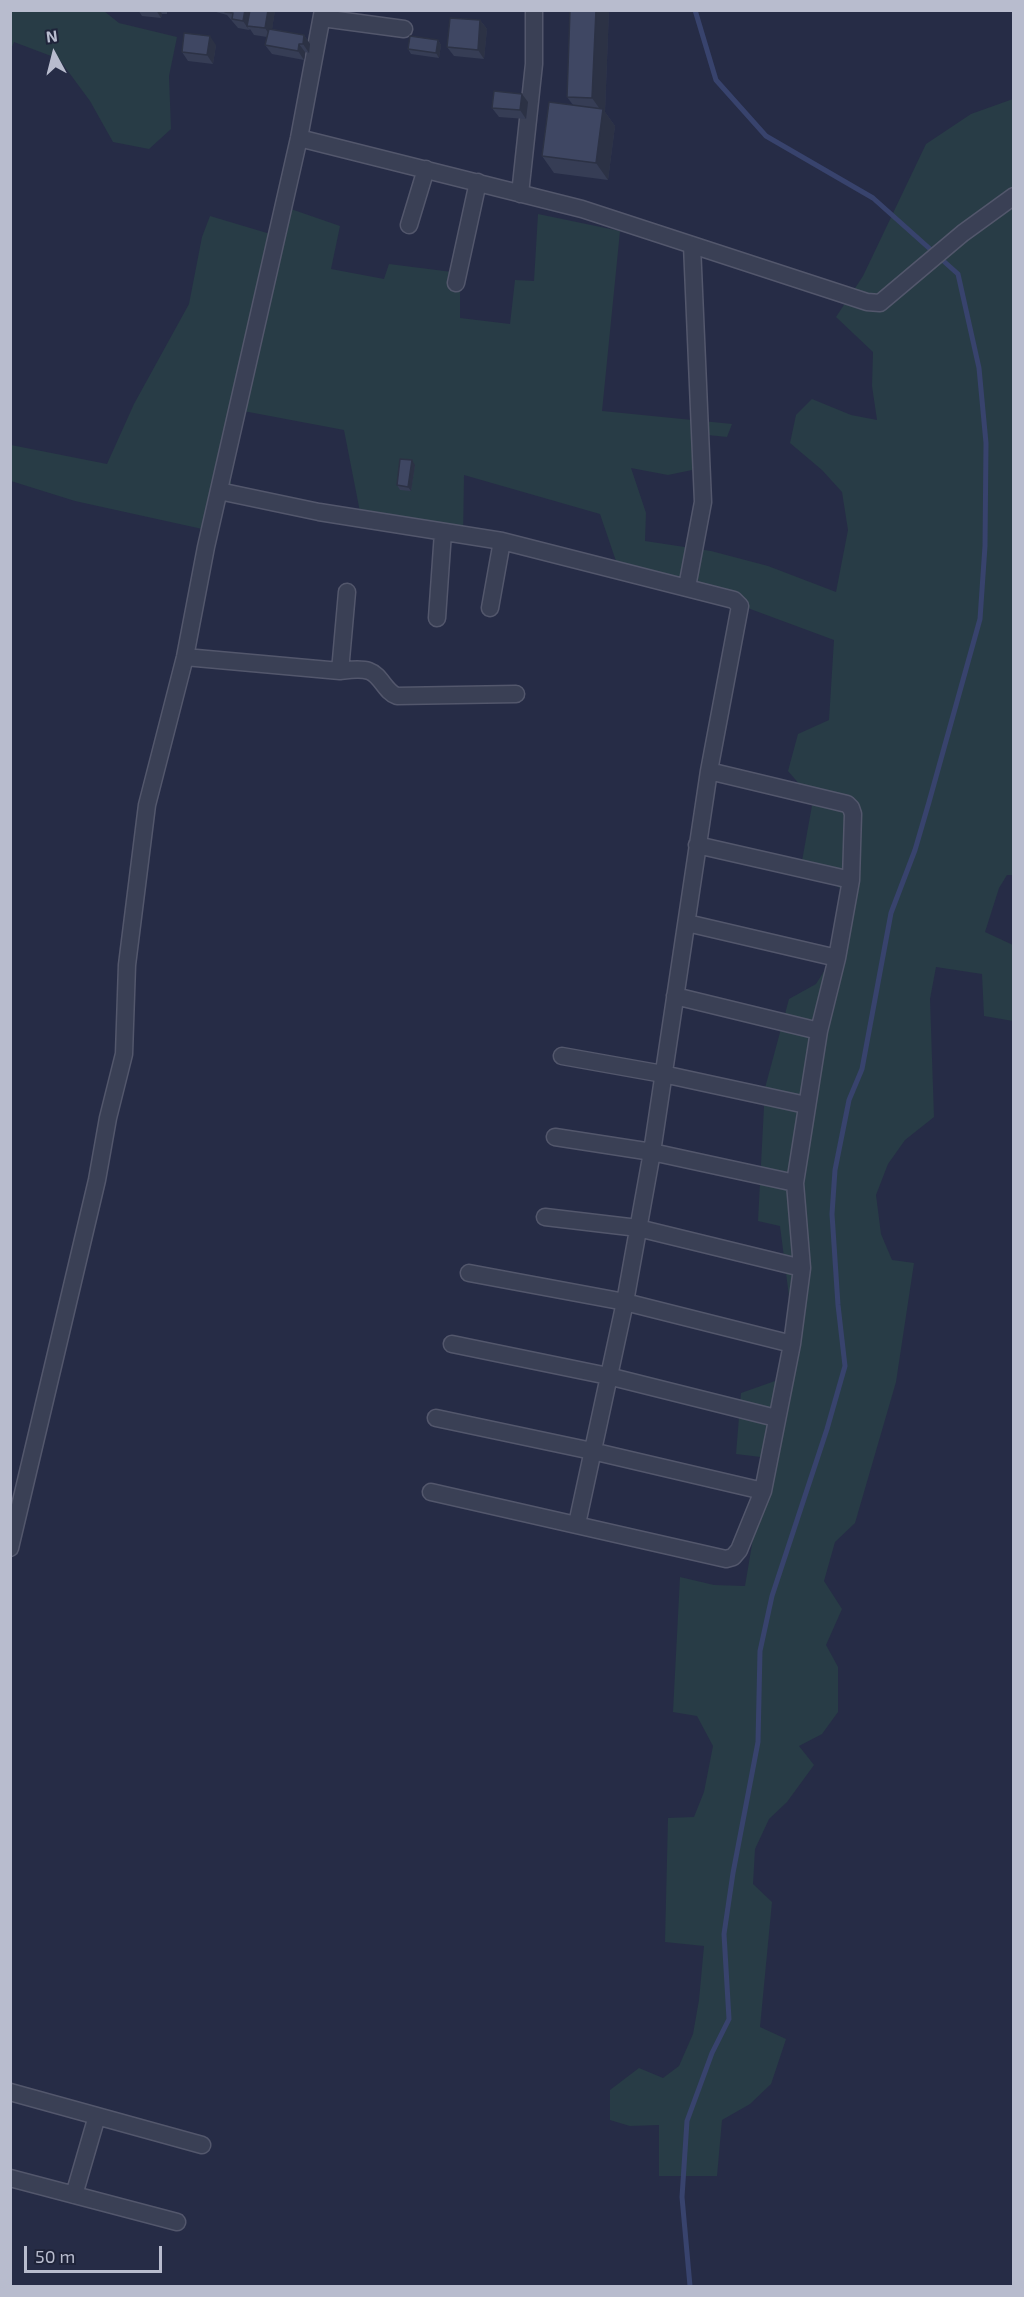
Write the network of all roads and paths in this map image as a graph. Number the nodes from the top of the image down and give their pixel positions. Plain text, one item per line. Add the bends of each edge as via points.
1 (534, 10) edge
2 (322, 14) edge
3 (404, 29) dead end
4 (299, 138) junction
5 (426, 169) junction
6 (478, 182) junction
7 (520, 194) junction
8 (1014, 196) edge
9 (409, 225) dead end
10 (692, 245) junction
11 (456, 284) dead end
12 (219, 491) junction
13 (443, 532) junction
14 (502, 541) junction
15 (687, 587) junction
16 (347, 592) dead end
17 (490, 608) dead end
18 (436, 618) dead end
19 (185, 657) junction
20 (340, 671) junction
21 (516, 694) dead end
22 (709, 771) junction
23 (697, 845) junction
24 (851, 880) junction
25 (687, 923) junction
26 (837, 958) junction
27 (675, 996) junction
28 (819, 1031) junction
29 (562, 1056) dead end
30 (663, 1074) junction
31 (806, 1105) junction
32 (555, 1137) dead end
33 (652, 1152) junction
34 (795, 1184) junction
35 (545, 1217) dead end
36 (638, 1228) junction
37 (802, 1268) junction
38 (469, 1274) dead end
39 (625, 1302) junction
40 (452, 1344) dead end
41 (792, 1344) junction
42 (608, 1376) junction
43 (436, 1418) dead end
44 (776, 1418) junction
45 (592, 1451) junction
46 (431, 1491) dead end
47 (763, 1491) junction
48 (577, 1524) junction
49 (10, 1548) edge
50 (10, 2092) edge
51 (97, 2116) junction
52 (202, 2145) dead end
53 (10, 2178) edge
54 (74, 2195) junction
55 (177, 2222) dead end

1 - 7 street via 534,64
2 - 3 street
2 - 4 street
4 - 5 street
4 - 12 street
5 - 6 street
5 - 9 street
6 - 7 street
6 - 11 street
7 - 10 street via 582,209
8 - 10 street via 963,232 880,303
10 - 15 street via 703,502
12 - 13 street
12 - 19 street
13 - 14 street
13 - 18 street
14 - 15 street
14 - 17 street
15 - 22 street via 734,600 741,609
16 - 20 street
19 - 20 street
19 - 49 street via 147,805 128,965 124,1054
20 - 21 street via 368,670 397,696
22 - 23 street
22 - 24 street via 850,805
23 - 24 street
23 - 25 street
24 - 26 street
25 - 26 street
25 - 27 street
26 - 28 street
27 - 28 street
27 - 30 street
28 - 31 street
29 - 30 street
30 - 31 street
30 - 33 street
31 - 34 street
32 - 33 street
33 - 34 street
33 - 36 street
34 - 37 street
35 - 36 street
36 - 37 street
36 - 39 street
37 - 41 street
38 - 39 street
39 - 41 street
39 - 42 street
40 - 42 street
41 - 44 street
42 - 44 street
42 - 45 street
43 - 45 street
44 - 47 street
45 - 47 street
45 - 48 street
46 - 48 street
47 - 48 street via 739,1550 730,1558
50 - 51 street
51 - 52 street
51 - 54 street
53 - 54 street
54 - 55 street

